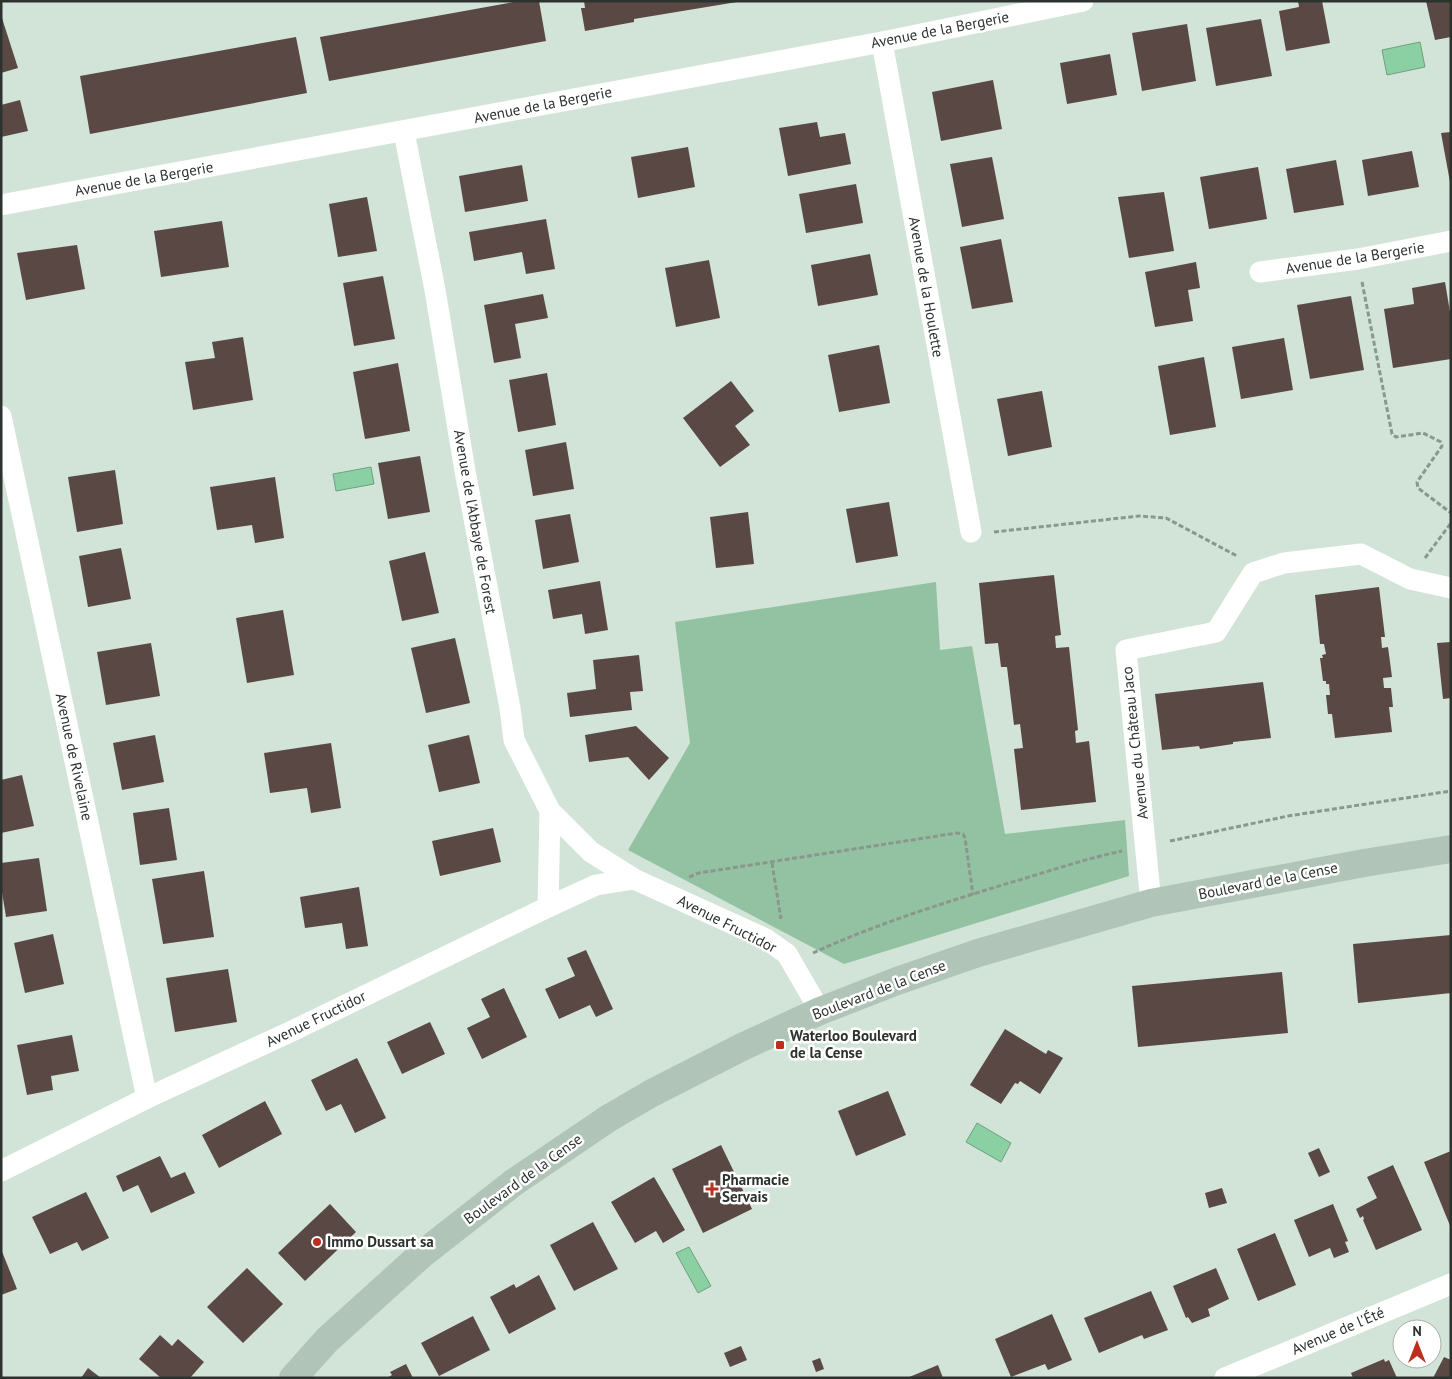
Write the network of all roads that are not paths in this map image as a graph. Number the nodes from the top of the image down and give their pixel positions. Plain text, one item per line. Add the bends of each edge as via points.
1 (1083, 1) edge
2 (882, 42) junction
3 (404, 132) junction
4 (1, 205) edge
5 (1451, 241) edge
6 (1260, 272) dead end
7 (1, 416) edge
8 (971, 532) road end
9 (1451, 588) edge
10 (550, 811) junction
11 (1451, 849) edge
12 (634, 879) junction
13 (1151, 903) junction
14 (548, 907) junction
15 (820, 1011) junction
16 (147, 1098) junction
17 (1, 1171) edge
18 (1451, 1284) edge
19 (293, 1378) edge
20 (1225, 1378) edge

1 - 2 street, Avenue de la Bergerie
2 - 3 street, Avenue de la Bergerie
2 - 8 street, Avenue de la Houlette
3 - 4 street, Avenue de la Bergerie
3 - 10 street, Avenue de l'Abbaye de Forest via 514,740
5 - 6 street, Avenue de la Bergerie via 1358,259
7 - 16 street, Avenue de Rivelaine
9 - 13 street, Avenue du Château Jaco via 1410,579 1361,554 1284,563 1253,573 1216,632 1126,650
10 - 12 street, Avenue Fructidor via 591,852
10 - 14 street, Avenue de l'Abbaye de Forest
11 - 13 main road, Boulevard de la Cense via 1364,862
12 - 14 street, Avenue Fructidor via 596,885
12 - 15 street, Avenue Fructidor via 766,939 789,958
13 - 15 main road, Boulevard de la Cense via 978,952
14 - 16 street, Avenue Fructidor
15 - 19 main road, Boulevard de la Cense via 652,1093 513,1183 421,1255 327,1340
16 - 17 street, Avenue Fructidor
18 - 20 street, Avenue de l'Été

